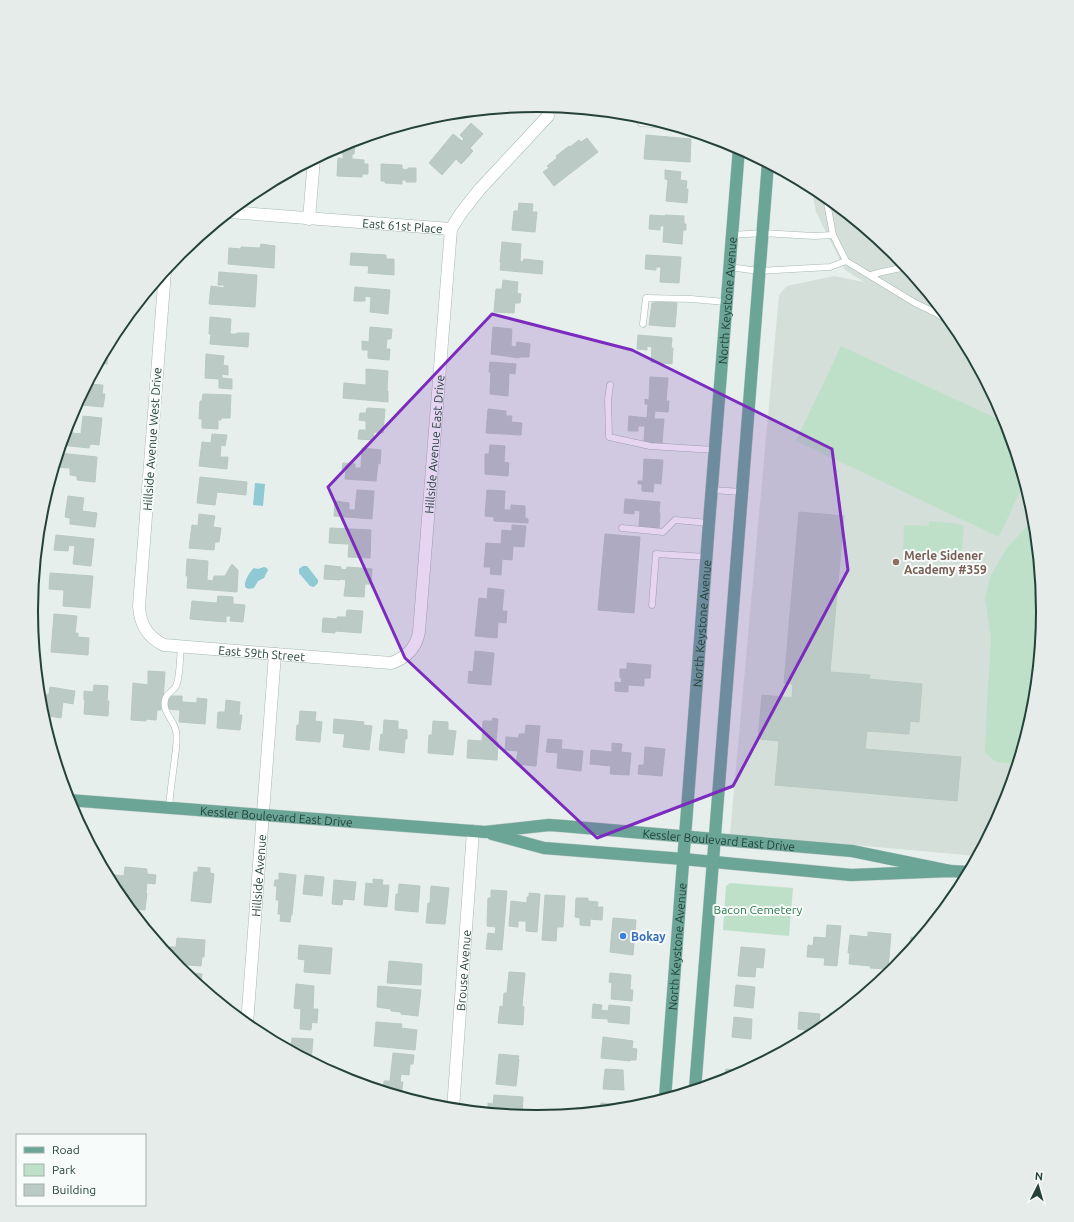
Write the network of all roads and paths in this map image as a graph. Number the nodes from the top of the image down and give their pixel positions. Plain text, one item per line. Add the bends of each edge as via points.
1 (548, 116) dead end
2 (738, 155) edge
3 (314, 164) edge
4 (768, 168) edge
5 (828, 206) edge
6 (236, 213) edge
7 (310, 219) junction
8 (451, 229) junction
9 (762, 233) junction
10 (732, 235) junction
11 (833, 235) junction
12 (846, 261) junction
13 (729, 267) junction
14 (899, 268) edge
15 (759, 271) junction
16 (871, 275) junction
17 (164, 279) edge
18 (726, 302) junction
19 (938, 314) edge
20 (643, 324) dead end
21 (610, 385) dead end
22 (715, 450) junction
23 (712, 490) junction
24 (742, 492) junction
25 (709, 523) junction
26 (622, 528) dead end
27 (706, 557) junction
28 (652, 605) dead end
29 (139, 606) joint
30 (181, 646) junction
31 (275, 654) junction
32 (406, 656) joint
33 (75, 801) edge
34 (169, 808) junction
35 (263, 815) junction
36 (479, 832) junction
37 (685, 836) junction
38 (715, 839) junction
39 (683, 859) junction
40 (713, 862) junction
41 (950, 871) junction
42 (962, 872) edge
43 (248, 1017) edge
44 (695, 1084) edge
45 (665, 1093) edge
46 (454, 1103) edge

1 - 8 street, East 61st Place via 480,189
2 - 10 main road, North Keystone Avenue
3 - 7 street
4 - 9 main road
5 - 11 lane
6 - 7 street, East 61st Place
7 - 8 street, East 61st Place
8 - 32 street, Hillside Avenue East Drive via 419,632 415,644
9 - 10 lane
9 - 11 lane
9 - 15 main road
10 - 13 main road, North Keystone Avenue
11 - 12 lane
12 - 15 lane via 830,267
12 - 16 lane
13 - 15 lane
13 - 18 main road, North Keystone Avenue
14 - 16 lane
15 - 24 main road
16 - 19 lane
17 - 29 street, Hillside Avenue West Drive
18 - 20 lane via 646,298
18 - 22 main road, North Keystone Avenue
21 - 22 lane via 609,437 650,446
22 - 23 main road, North Keystone Avenue
23 - 24 lane
23 - 25 main road, North Keystone Avenue
24 - 38 main road
25 - 26 lane via 675,520 663,532
25 - 27 main road, North Keystone Avenue
27 - 28 lane via 656,554
27 - 37 main road, North Keystone Avenue
29 - 30 street, East 59th Street via 141,622 153,638 164,645
30 - 31 street, East 59th Street
30 - 34 lane via 176,686 165,700 166,712 176,731
31 - 32 street, East 59th Street via 386,663
31 - 35 street, Hillside Avenue
33 - 34 main road, Kessler Boulevard East Drive
34 - 35 main road, Kessler Boulevard East Drive
35 - 36 main road, Kessler Boulevard East Drive
35 - 43 street, Hillside Avenue
36 - 37 main road, Kessler Boulevard East Drive via 548,825
36 - 39 main road, Kessler Boulevard East Drive via 544,848
36 - 46 street, Brouse Avenue
37 - 38 main road, Kessler Boulevard East Drive
37 - 39 main road, North Keystone Avenue
38 - 40 main road
38 - 41 main road, Kessler Boulevard East Drive via 852,851
39 - 40 main road, Kessler Boulevard East Drive
39 - 45 main road, North Keystone Avenue
40 - 41 main road, Kessler Boulevard East Drive via 851,875
40 - 44 main road
41 - 42 main road, Kessler Boulevard East Drive

